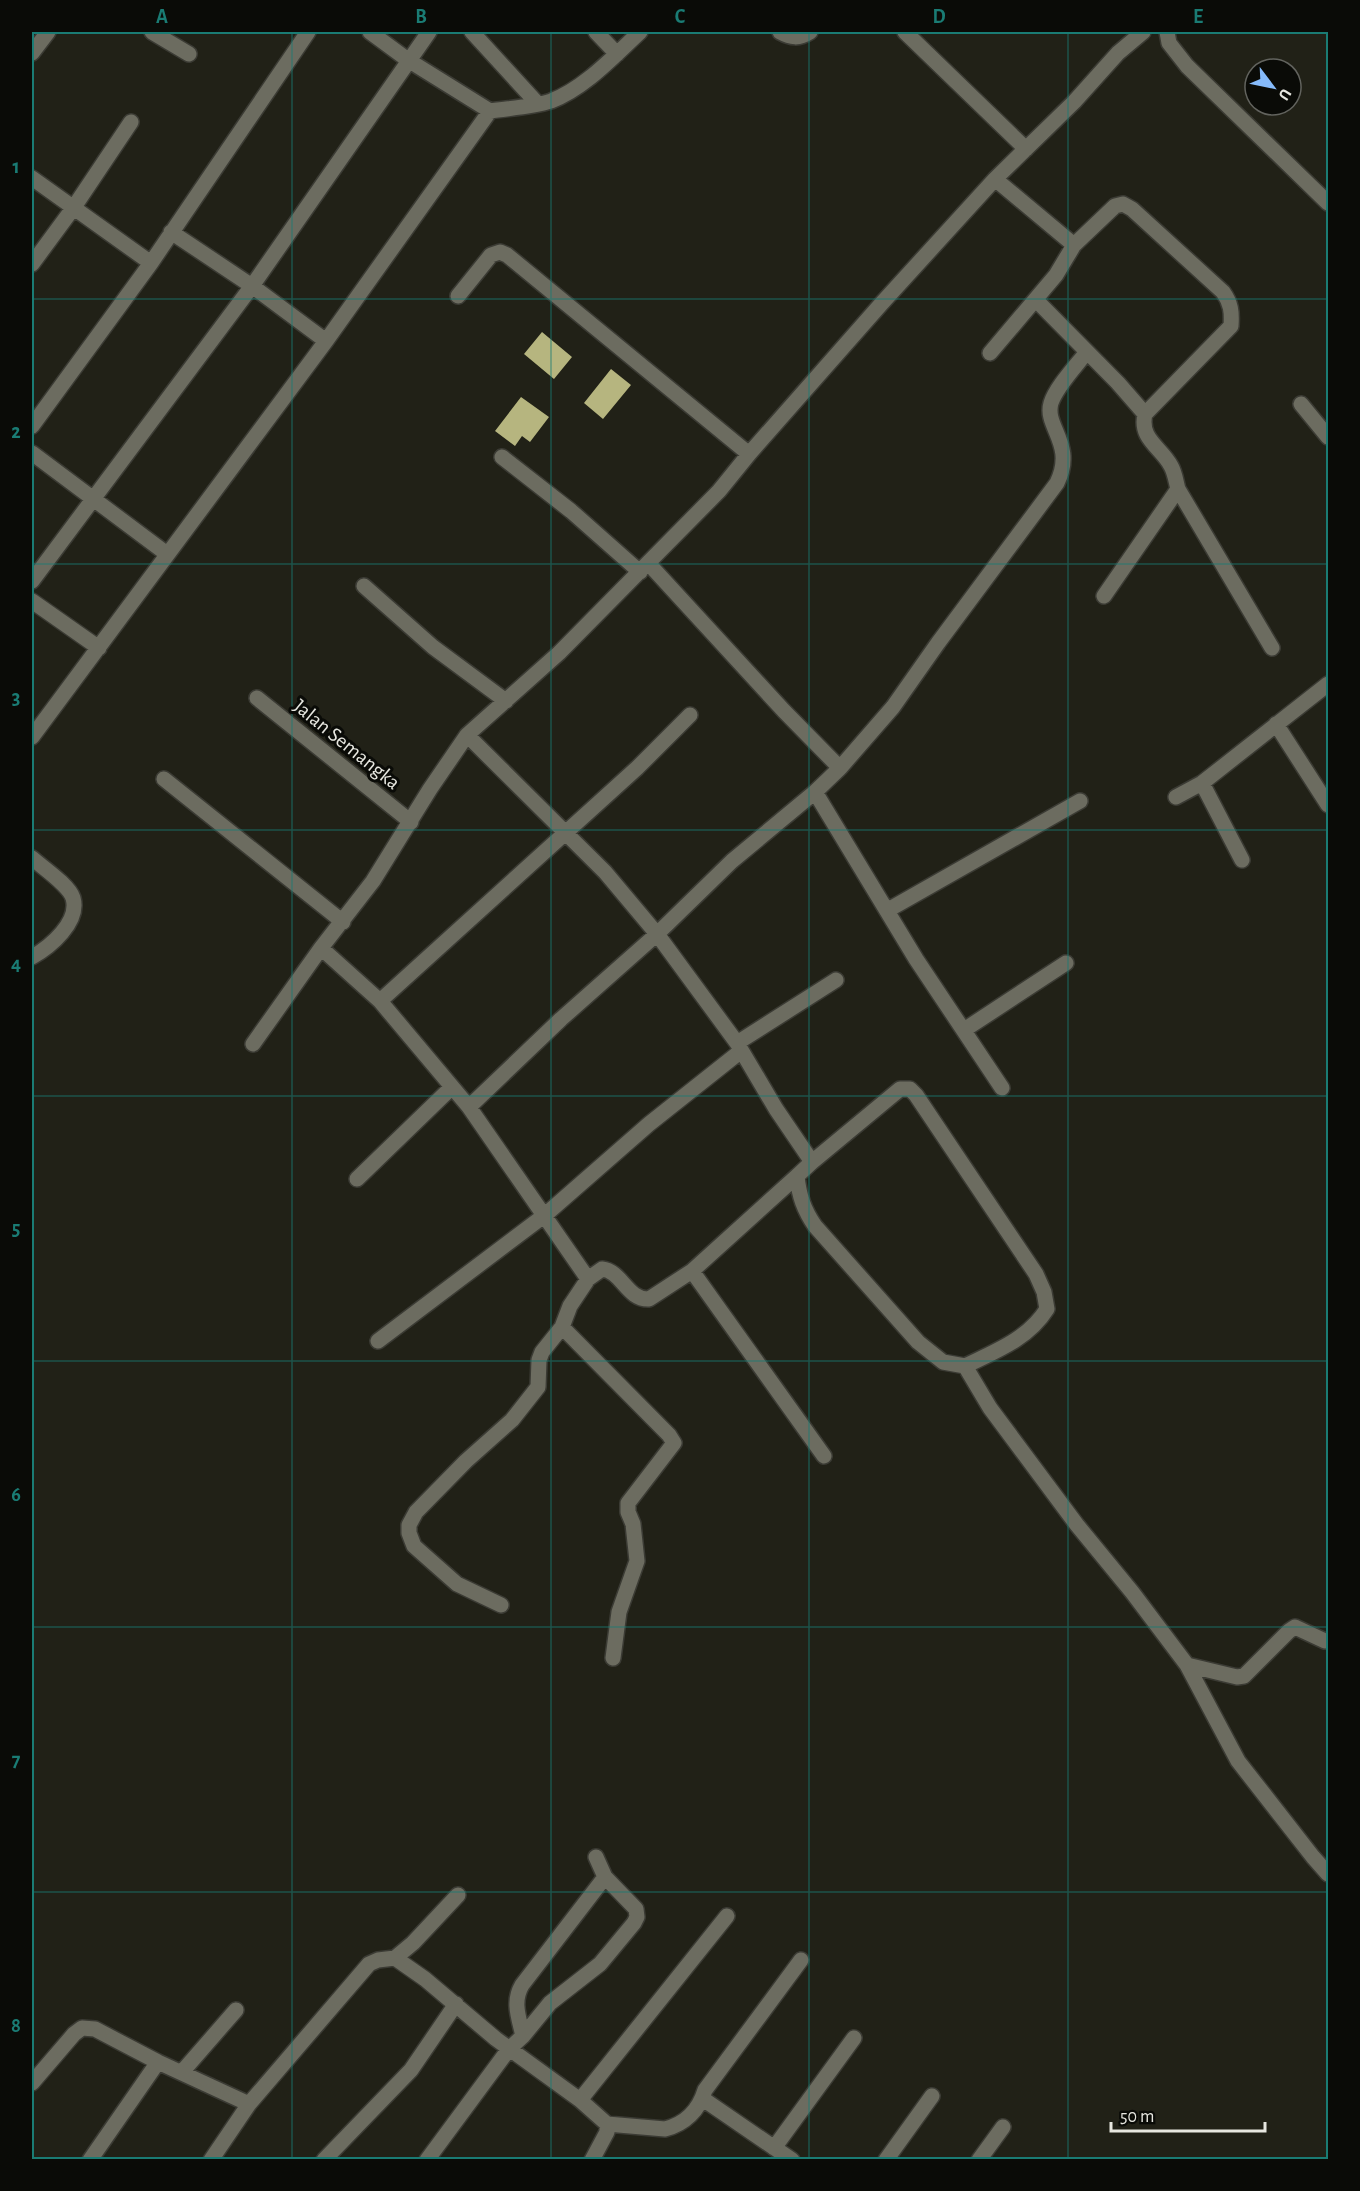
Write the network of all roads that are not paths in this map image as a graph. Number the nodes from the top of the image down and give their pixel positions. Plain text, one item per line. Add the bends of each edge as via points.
1 (48, 32) edge
2 (152, 32) edge
3 (308, 32) edge
4 (370, 32) edge
5 (429, 32) edge
6 (472, 32) edge
7 (597, 32) edge
8 (640, 32) edge
9 (780, 32) edge
10 (810, 32) edge
11 (905, 32) edge
12 (1143, 32) edge
13 (1167, 32) edge
14 (32, 53) edge
15 (189, 54) dead end
16 (616, 54) junction
17 (408, 60) junction
18 (537, 103) junction
19 (490, 111) junction
20 (131, 122) dead end
21 (1026, 149) junction
22 (32, 178) edge
23 (995, 179) junction
24 (1329, 203) edge
25 (74, 207) junction
26 (171, 232) junction
27 (1074, 245) junction
28 (151, 263) junction
29 (32, 264) edge
30 (252, 286) junction
31 (458, 296) dead end
32 (1036, 300) junction
33 (326, 341) junction
34 (990, 353) dead end
35 (1086, 353) junction
36 (1301, 404) dead end
37 (1145, 414) junction
38 (32, 426) edge
39 (1329, 437) edge
40 (32, 453) edge
41 (749, 454) junction
42 (502, 457) dead end
43 (1178, 489) junction
44 (93, 499) junction
45 (167, 554) junction
46 (644, 568) junction
47 (32, 581) edge
48 (364, 586) dead end
49 (1104, 596) dead end
50 (32, 601) edge
51 (99, 648) junction
52 (1272, 648) dead end
53 (1329, 684) edge
54 (257, 698) dead end
55 (506, 701) junction
56 (690, 716) dead end
57 (1276, 724) junction
58 (467, 735) junction
59 (32, 737) edge
60 (840, 768) junction
61 (164, 779) dead end
62 (1202, 783) junction
63 (815, 792) junction
64 (1176, 797) dead end
65 (1080, 801) dead end
66 (1329, 805) edge
67 (411, 822) junction
68 (566, 832) junction
69 (32, 858) edge
70 (1242, 860) dead end
71 (888, 910) junction
72 (343, 922) junction
73 (657, 934) junction
74 (321, 948) junction
75 (32, 957) edge
76 (1066, 963) dead end
77 (836, 980) dead end
78 (380, 1001) junction
79 (964, 1030) junction
80 (253, 1044) dead end
81 (739, 1047) junction
82 (452, 1087) junction
83 (1002, 1088) dead end
84 (469, 1107) junction
85 (812, 1162) junction
86 (797, 1176) junction
87 (357, 1179) dead end
88 (545, 1215) junction
89 (692, 1271) junction
90 (588, 1279) junction
91 (562, 1328) junction
92 (378, 1341) dead end
93 (965, 1366) junction
94 (824, 1456) dead end
95 (501, 1605) dead end
96 (1325, 1641) dead end
97 (613, 1658) dead end
98 (1187, 1665) junction
99 (596, 1857) dead end
100 (1329, 1874) edge
101 (605, 1877) junction
102 (458, 1894) dead end
103 (727, 1916) dead end
104 (395, 1958) junction
105 (801, 1960) dead end
106 (456, 2004) junction
107 (236, 2010) dead end
108 (524, 2036) junction
109 (854, 2038) dead end
110 (509, 2049) junction
111 (158, 2062) junction
112 (182, 2072) junction
113 (32, 2084) edge
114 (932, 2096) dead end
115 (703, 2099) junction
116 (580, 2100) junction
117 (249, 2104) junction
118 (607, 2124) junction
119 (1003, 2127) dead end
120 (774, 2148) junction
121 (90, 2160) edge
122 (211, 2160) edge
123 (324, 2160) edge
124 (427, 2160) edge
125 (592, 2160) edge
126 (792, 2160) edge
127 (886, 2160) edge
128 (979, 2160) edge

1 - 14 street
2 - 15 street
3 - 26 street
4 - 17 street
5 - 17 street
6 - 18 street
7 - 16 street
8 - 16 street
9 - 10 street via 802,37
11 - 21 street
12 - 21 street
13 - 24 street via 1169,43 1187,66
16 - 18 street via 569,92
17 - 19 street
17 - 30 street
18 - 19 street
19 - 33 street
20 - 25 street
21 - 23 street
22 - 25 street
23 - 27 street
23 - 41 street
25 - 28 street
25 - 29 street
26 - 28 street
26 - 30 street
27 - 32 street
27 - 37 street via 1110,210 1123,204 1132,208 1229,300 1231,326
28 - 38 street
30 - 33 street
30 - 44 street
31 - 41 street via 491,255 507,255
32 - 34 street
32 - 35 street
33 - 45 street
35 - 37 street
35 - 60 street via 1050,404 1064,458 1057,483 893,707
36 - 39 street
37 - 43 street via 1144,431 1172,467
40 - 44 street
41 - 46 street via 719,491
42 - 46 street
43 - 49 street
43 - 52 street
44 - 45 street
44 - 47 street
45 - 51 street
46 - 55 street
46 - 60 street
48 - 55 street via 433,647
50 - 51 street
51 - 59 street
53 - 57 street
54 - 67 street, Jalan Semangka
55 - 58 street
56 - 68 street
57 - 62 street
57 - 66 street
58 - 67 street
58 - 68 street
60 - 63 street
61 - 72 street
62 - 64 street
62 - 70 street
63 - 71 street
63 - 73 street via 732,861
65 - 71 street
67 - 72 street
68 - 73 street
68 - 78 street
69 - 75 street via 73,898 70,919 61,933
71 - 79 street
72 - 74 street
73 - 81 street
73 - 84 street
74 - 78 street
74 - 80 street
76 - 79 street
77 - 81 street
78 - 82 street
79 - 83 street
81 - 85 street
81 - 88 street
82 - 84 street
82 - 87 street
84 - 88 street
85 - 86 street
85 - 93 street via 900,1089 910,1089 916,1095 1036,1274 1044,1292 1047,1309 1037,1324 1014,1342
86 - 89 street
86 - 93 street via 800,1196 815,1226 918,1342 943,1362
88 - 90 street
88 - 92 street
89 - 90 street via 650,1299 633,1295 608,1270 602,1269
89 - 94 street
90 - 91 street via 570,1306
91 - 95 street via 542,1352 538,1387 533,1394 512,1420 416,1512 410,1525 414,1546 457,1584
91 - 97 street via 674,1443 628,1503 637,1561 619,1612
93 - 98 street via 1023,1453
96 - 98 street via 1295,1627 1244,1676
98 - 100 street via 1238,1761
99 - 101 street
101 - 108 street via 516,1996
101 - 108 street via 636,1909 634,1923 600,1964 550,2003
102 - 104 street
103 - 116 street
104 - 106 street
104 - 117 street via 369,1964
105 - 115 street via 705,2090
106 - 110 street
106 - 123 street via 411,2070
107 - 112 street
108 - 110 street
109 - 120 street
110 - 116 street
110 - 124 street
111 - 112 street
111 - 113 street via 95,2029 82,2028
111 - 121 street
112 - 117 street
114 - 127 street
115 - 118 street via 689,2117 674,2126
115 - 120 street
116 - 118 street
117 - 122 street
118 - 125 street via 607,2132
119 - 128 street
120 - 126 street

